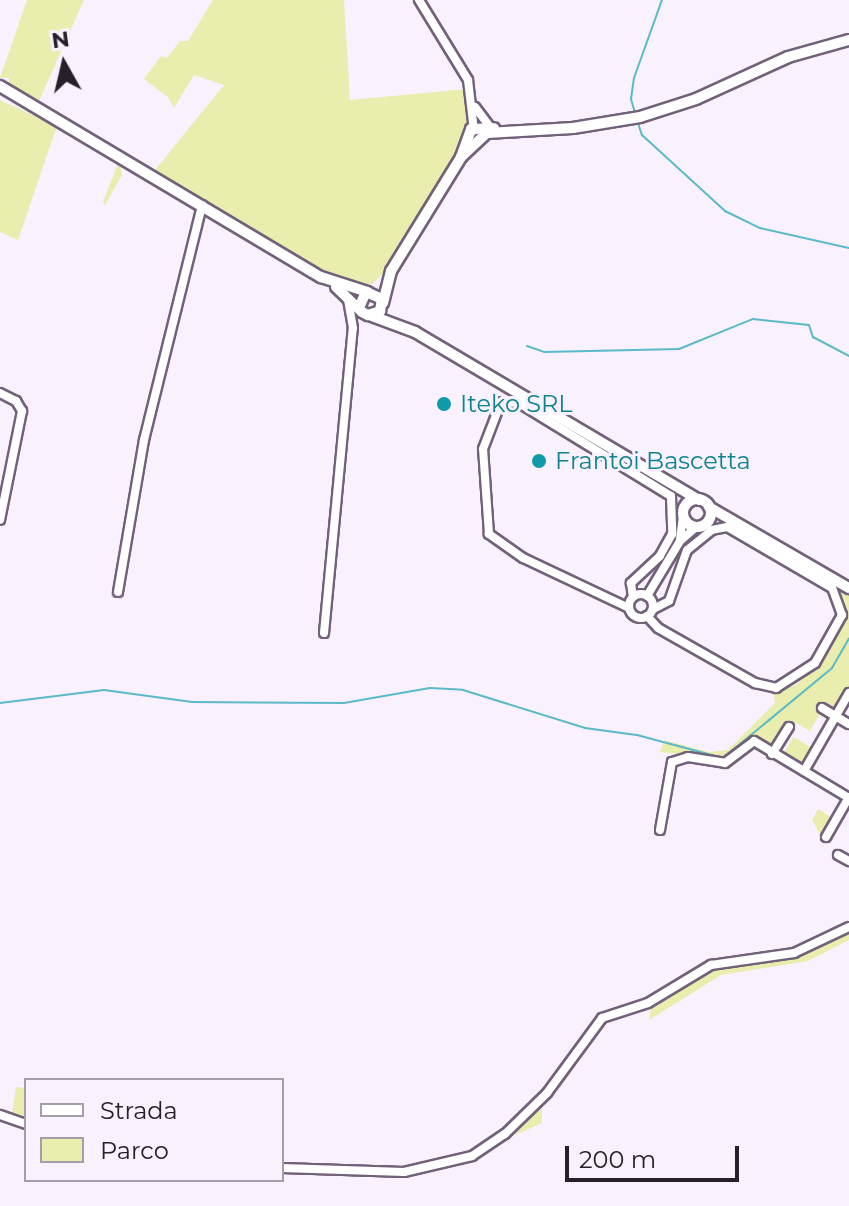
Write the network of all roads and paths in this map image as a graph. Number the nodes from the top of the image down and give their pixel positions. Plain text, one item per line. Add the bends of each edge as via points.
1 (419, 0) edge
2 (849, 40) edge
3 (0, 86) edge
4 (474, 103) junction
5 (471, 129) junction
6 (489, 130) junction
7 (461, 157) junction
8 (202, 205) junction
9 (391, 271) junction
10 (329, 281) junction
11 (382, 301) junction
12 (363, 303) junction
13 (353, 328) junction
14 (415, 332) junction
15 (0, 393) edge
16 (673, 484) junction
17 (699, 500) junction
18 (709, 507) junction
19 (684, 511) junction
20 (0, 520) edge
21 (737, 523) junction
22 (700, 526) junction
23 (680, 541) junction
24 (849, 588) edge
25 (118, 592) dead end
26 (647, 596) junction
27 (633, 597) junction
28 (629, 608) junction
29 (650, 612) junction
30 (324, 633) dead end
31 (849, 693) edge
32 (822, 708) dead end
33 (835, 716) junction
34 (849, 724) edge
35 (789, 727) dead end
36 (772, 754) junction
37 (804, 771) junction
38 (849, 798) edge
39 (660, 830) dead end
40 (826, 837) dead end
41 (838, 855) dead end
42 (849, 861) edge
43 (849, 927) edge
44 (0, 1115) edge
45 (24, 1123) edge
46 (284, 1168) edge

1 - 4 street via 462,66
2 - 6 main road via 788,57 696,99 636,118 573,128
3 - 8 main road
4 - 5 street
4 - 6 street
5 - 6 main road
5 - 7 main road
6 - 7 main road
7 - 9 main road
8 - 10 main road
8 - 25 street via 144,440
9 - 11 main road
9 - 12 main road
10 - 12 main road
10 - 12 main road
11 - 12 main road
11 - 12 main road
11 - 14 main road
12 - 13 street
12 - 13 street
12 - 14 main road
13 - 30 street
14 - 16 main road
15 - 20 street via 22,411
16 - 17 main road
16 - 19 main road
17 - 18 main road
17 - 19 main road
18 - 21 main road
18 - 22 main road
19 - 22 main road
19 - 23 street
21 - 22 main road
21 - 24 main road
22 - 23 street
23 - 26 street
26 - 27 street
26 - 29 street
27 - 28 street
27 - 28 street via 631,583 660,556 672,534 671,496 519,403 501,402 483,449 489,534 523,558
28 - 29 street via 636,617
29 - 29 street via 658,628 755,683 776,688 815,663 842,615 832,588 727,527 696,540 680,560 669,601
31 - 33 street
32 - 33 street
33 - 34 street
33 - 37 street
35 - 36 street
36 - 37 street
36 - 39 street via 758,740 725,763 688,757 672,762
37 - 38 street
38 - 40 street
41 - 42 street
43 - 46 street via 794,953 711,965 648,1003 602,1018 547,1093 505,1134 472,1156 404,1172
44 - 45 street

